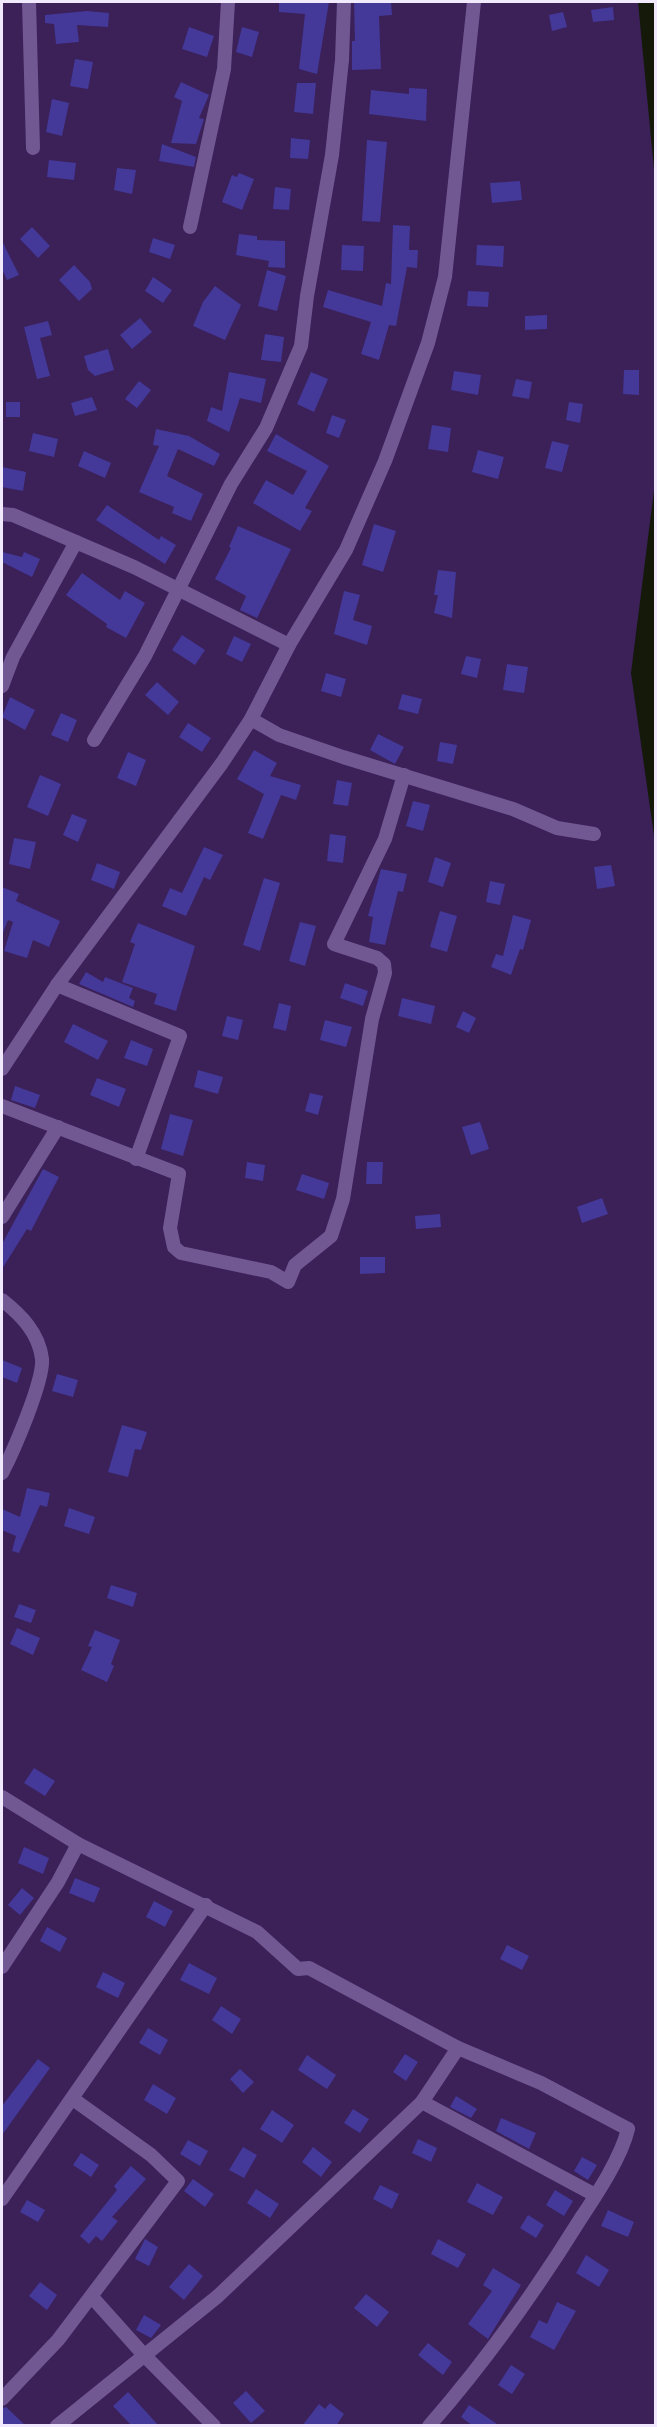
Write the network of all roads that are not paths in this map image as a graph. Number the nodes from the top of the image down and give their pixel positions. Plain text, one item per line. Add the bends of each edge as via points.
1 (29, 2) edge
2 (228, 2) edge
3 (344, 2) edge
4 (474, 2) edge
5 (33, 148) dead end
6 (190, 227) dead end
7 (2, 514) edge
8 (76, 542) junction
9 (179, 591) junction
10 (289, 645) junction
11 (2, 686) edge
12 (251, 719) junction
13 (94, 740) dead end
14 (404, 775) junction
15 (594, 834) dead end
16 (57, 985) junction
17 (2, 1069) edge
18 (2, 1106) edge
19 (58, 1127) junction
20 (136, 1159) junction
21 (2, 1217) edge
22 (2, 1300) edge
23 (2, 1473) edge
24 (2, 1797) edge
25 (78, 1844) junction
26 (206, 1905) junction
27 (2, 1967) edge
28 (458, 2048) junction
29 (74, 2099) junction
30 (422, 2102) junction
31 (595, 2196) junction
32 (2, 2199) edge
33 (92, 2297) junction
34 (143, 2355) junction
35 (2, 2399) edge
36 (57, 2426) edge
37 (214, 2426) edge
38 (429, 2426) edge

1 - 5 street
2 - 6 street via 224,69
3 - 9 street via 332,155 302,346 266,428 204,534
4 - 10 street via 445,277 428,344 385,461 346,550
7 - 8 street
8 - 9 street
8 - 11 street via 13,657
9 - 10 street
9 - 13 street
10 - 12 street
12 - 14 street via 279,735
12 - 16 street
14 - 15 street via 513,809 557,828
14 - 20 street via 385,839 334,944 377,958 384,964 385,973 372,1019 343,1199 331,1236 295,1265 288,1282 271,1272 181,1252 174,1247 170,1228 179,1174
16 - 17 street
16 - 20 street via 180,1036
18 - 19 street
19 - 20 street
19 - 21 street
22 - 23 street via 23,1316 42,1362 26,1420
24 - 25 street
25 - 26 street
25 - 27 street
26 - 28 street via 257,1932 298,1969 309,1968
26 - 29 street
28 - 30 street
28 - 31 street via 541,2083 628,2129
29 - 32 street
29 - 33 street via 151,2155 178,2181
30 - 31 street
30 - 34 street via 218,2296
31 - 38 street via 492,2352
33 - 34 street
33 - 35 street
34 - 36 street
34 - 37 street

